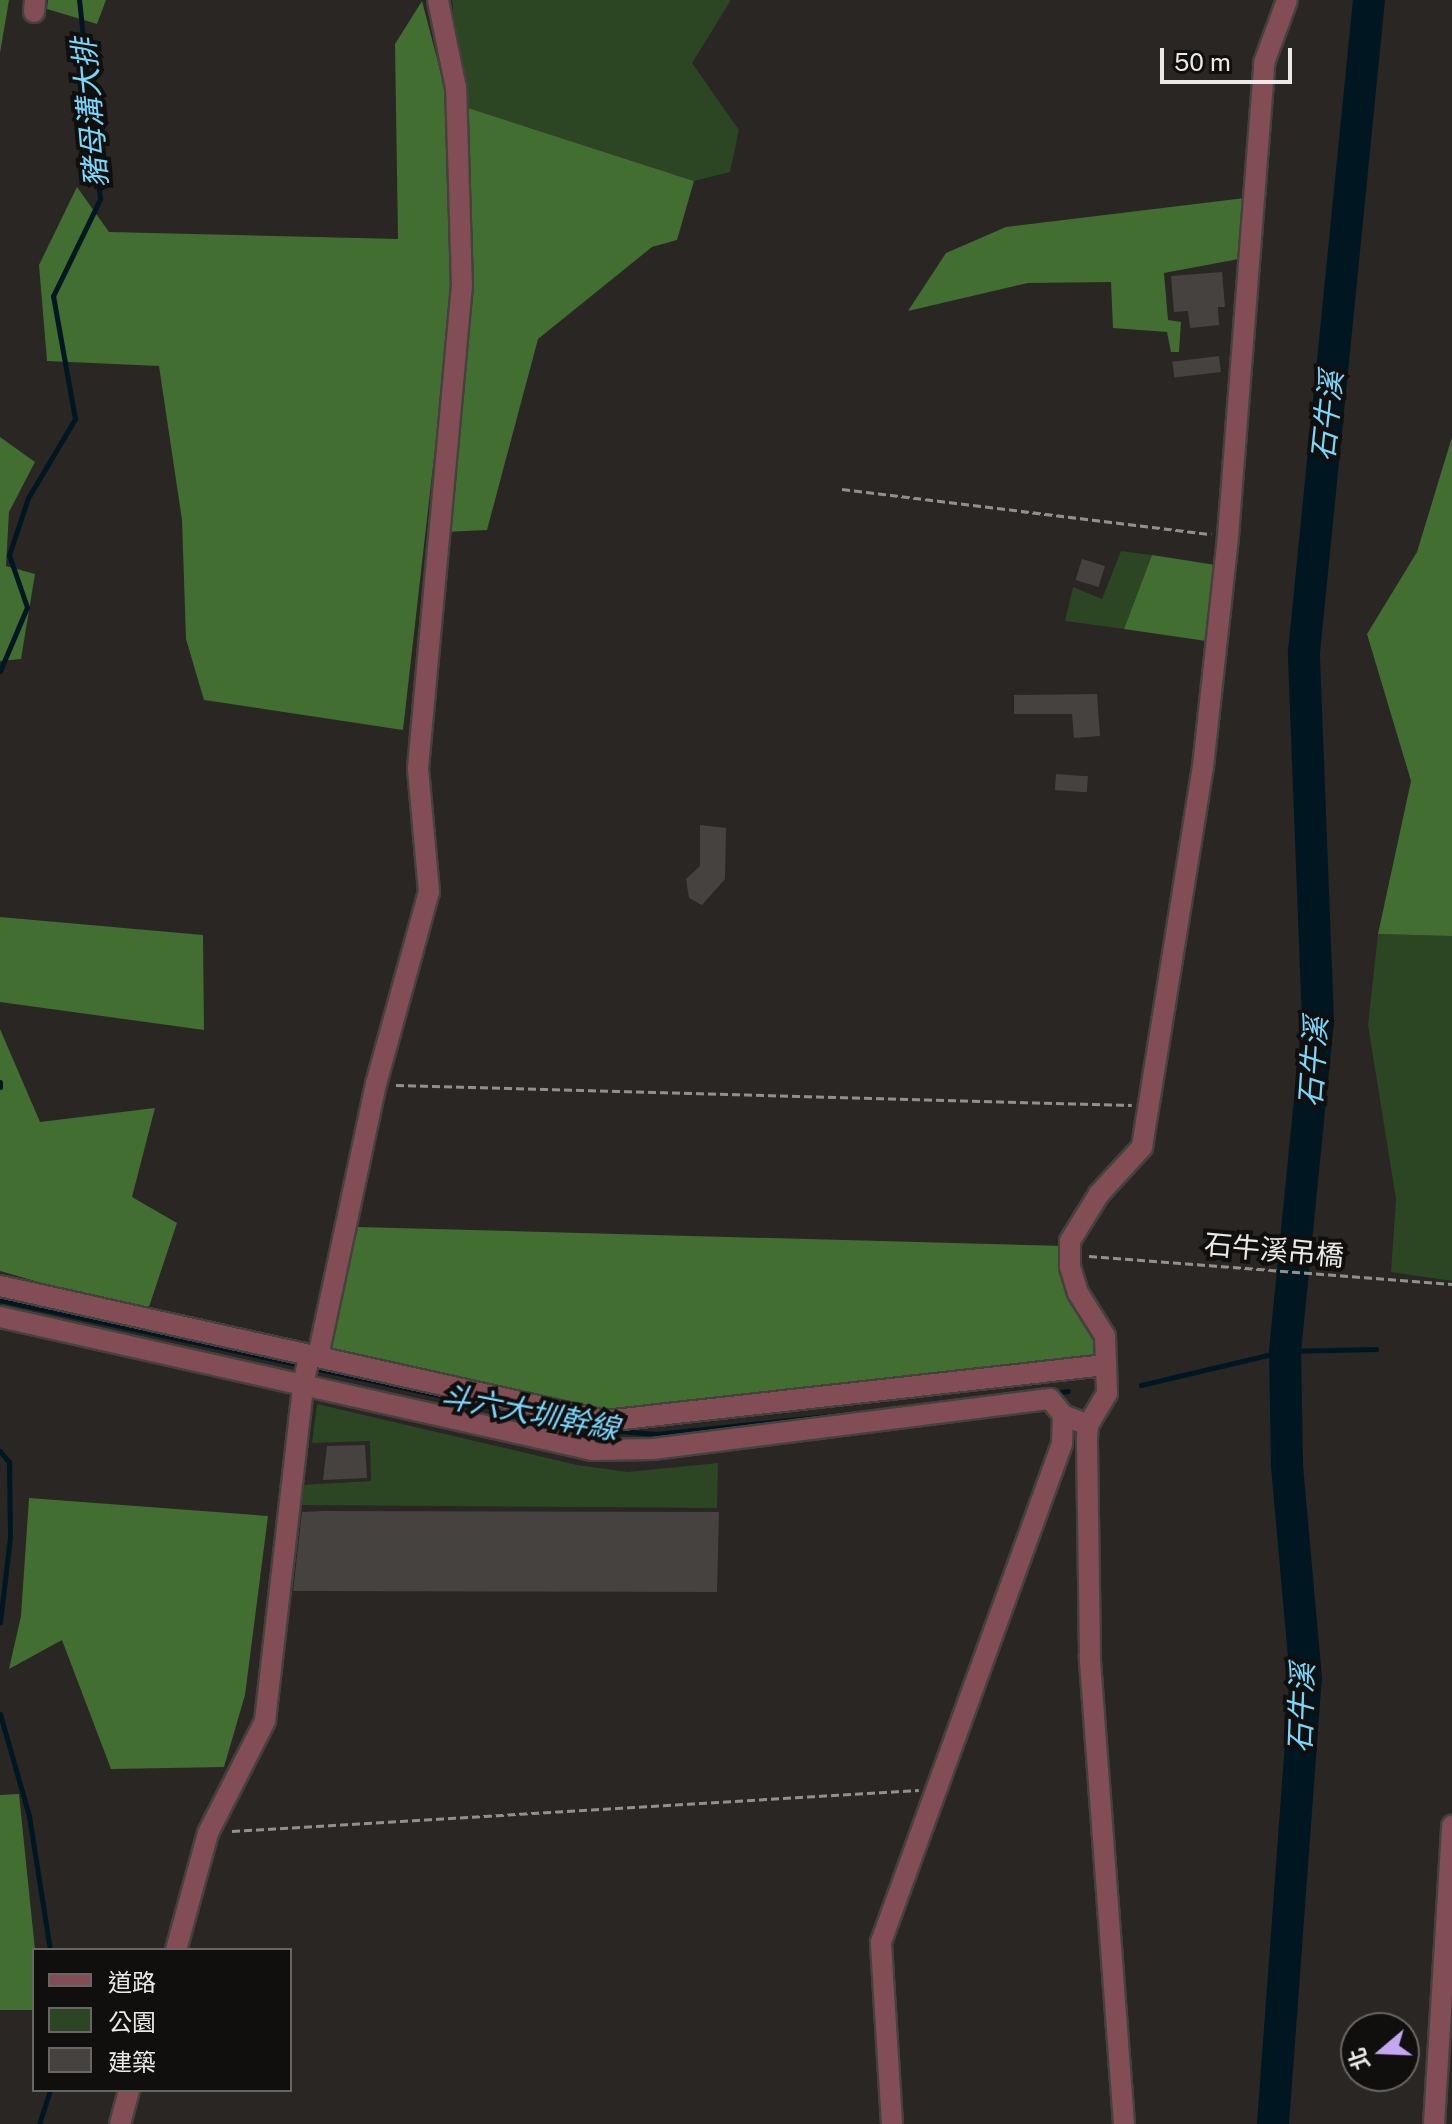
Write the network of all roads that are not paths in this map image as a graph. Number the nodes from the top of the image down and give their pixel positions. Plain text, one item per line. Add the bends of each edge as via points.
1 (438, 0) edge
2 (1287, 0) edge
3 (0, 1286) edge
4 (0, 1317) edge
5 (309, 1357) junction
6 (1105, 1365) junction
7 (303, 1385) junction
8 (1063, 1415) junction
9 (1091, 1420) junction
10 (1452, 1826) edge
11 (177, 1948) edge
12 (128, 2092) edge
13 (120, 2124) edge
14 (892, 2124) edge
15 (1124, 2124) edge
16 (1434, 2124) edge

1 - 5 street via 456,88 462,287 418,768 429,892 376,1084 319,1352
2 - 6 street via 1264,63 1228,536 1193,841 1142,1147 1099,1194 1070,1241 1078,1293 1105,1336
3 - 5 street
4 - 7 street
5 - 6 street via 605,1421
5 - 7 street
6 - 9 street via 1107,1393
7 - 8 street via 592,1450 653,1449 1050,1399
7 - 11 street via 265,1721 208,1833
8 - 9 street
8 - 14 street via 1062,1444 881,1942
9 - 15 street via 1090,1656
10 - 16 street
12 - 13 street

